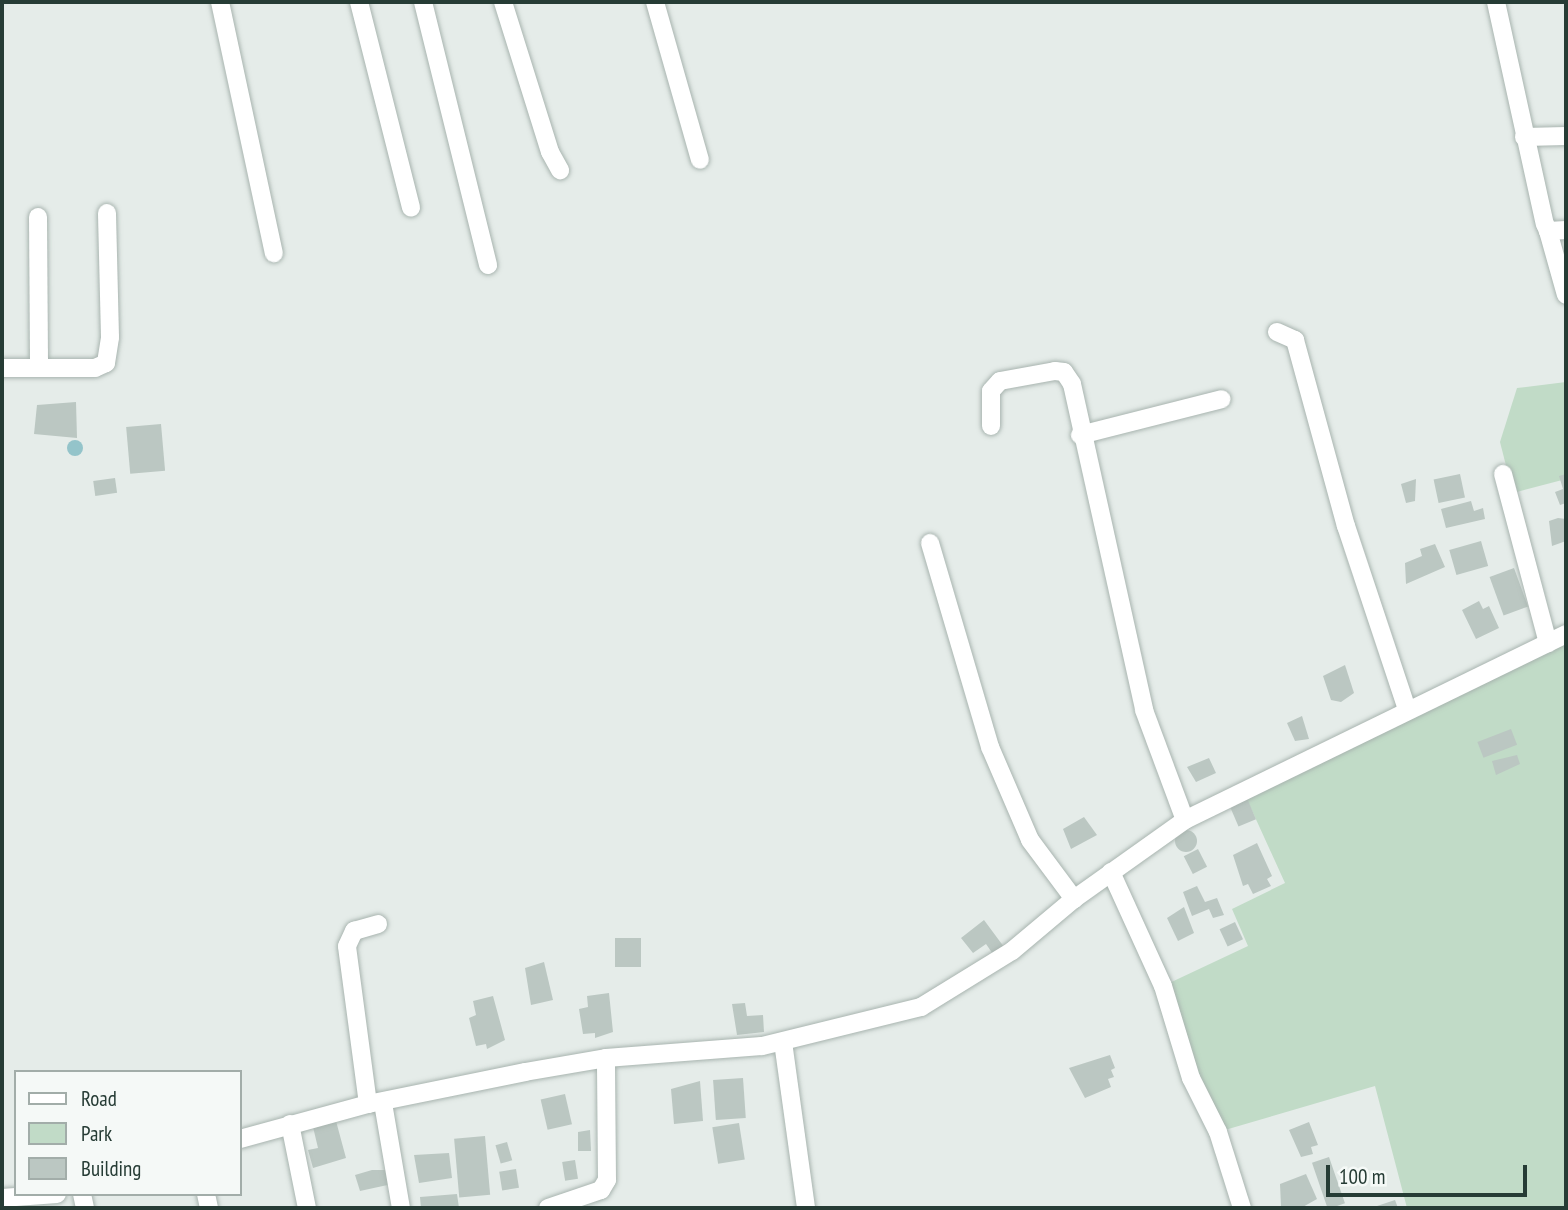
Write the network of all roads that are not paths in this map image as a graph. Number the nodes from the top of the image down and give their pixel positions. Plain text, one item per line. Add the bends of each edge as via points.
1 (220, 2) edge
2 (359, 2) edge
3 (422, 2) edge
4 (503, 2) edge
5 (655, 2) edge
6 (1496, 2) edge
7 (1566, 136) edge
8 (1524, 137) junction
9 (699, 160) dead end
10 (560, 170) dead end
11 (411, 208) dead end
12 (107, 213) dead end
13 (38, 217) dead end
14 (1557, 230) edge
15 (274, 253) dead end
16 (488, 265) dead end
17 (1566, 295) edge
18 (1278, 332) dead end
19 (2, 368) edge
20 (39, 368) junction
21 (1222, 399) dead end
22 (991, 426) dead end
23 (1080, 435) junction
24 (1503, 474) dead end
25 (930, 543) dead end
26 (1566, 634) edge
27 (1548, 643) junction
28 (1407, 709) junction
29 (1185, 820) junction
30 (1111, 872) junction
31 (1074, 899) junction
32 (378, 924) dead end
33 (783, 1042) junction
34 (606, 1058) junction
35 (375, 1104) junction
36 (290, 1124) junction
37 (242, 1138) edge
38 (30, 1196) edge
39 (2, 1198) edge
40 (307, 1208) edge
41 (401, 1208) edge
42 (548, 1208) edge
43 (806, 1208) edge
44 (1241, 1208) edge

1 - 15 street
2 - 11 street
3 - 16 street
4 - 10 street via 550,152
5 - 9 street
6 - 8 street
7 - 8 street
8 - 14 street
12 - 20 street via 110,326 106,363 95,368
13 - 20 street
14 - 17 street
18 - 28 street via 1295,340 1346,526
19 - 20 street
21 - 23 street
22 - 23 street via 991,391 1000,381 1064,372 1072,384
23 - 29 street via 1144,710
24 - 27 street
25 - 31 street via 990,747 1030,841
26 - 27 street
27 - 28 street
28 - 29 street
29 - 30 street
30 - 31 street
30 - 44 street via 1163,986 1191,1078 1218,1132
31 - 33 street via 971,980 921,1007
32 - 35 street via 354,931 347,946
33 - 34 street
33 - 43 street
34 - 35 street
34 - 42 street via 607,1180 601,1190
35 - 36 street
35 - 41 street
36 - 37 street
36 - 40 street
38 - 39 street

